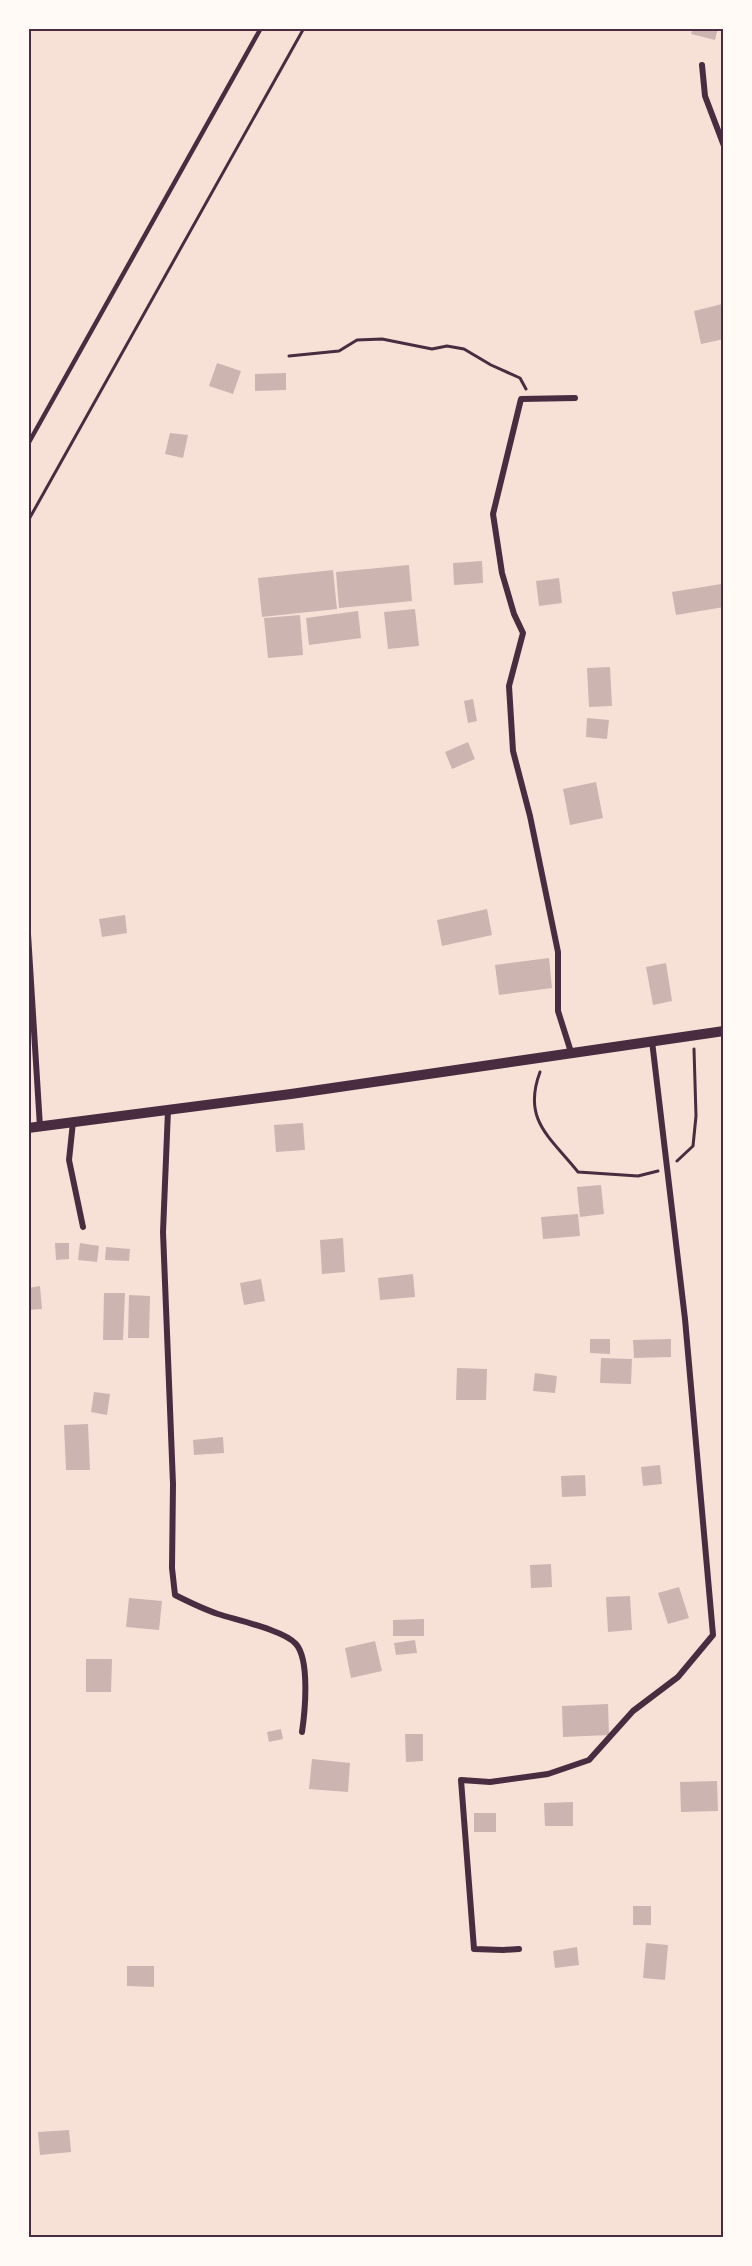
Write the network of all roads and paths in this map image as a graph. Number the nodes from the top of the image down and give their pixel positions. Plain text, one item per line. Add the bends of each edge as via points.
1 (261, 28) edge
2 (304, 28) edge
3 (702, 65) dead end
4 (723, 146) edge
5 (289, 356) dead end
6 (575, 398) dead end
7 (531, 399) junction
8 (28, 444) edge
9 (28, 521) edge
10 (28, 934) edge
11 (723, 1030) edge
12 (694, 1035) junction
13 (652, 1040) junction
14 (571, 1052) junction
15 (546, 1056) junction
16 (168, 1110) junction
17 (73, 1122) junction
18 (40, 1127) junction
19 (28, 1128) edge
20 (667, 1169) junction
21 (83, 1227) dead end
22 (302, 1731) dead end
23 (519, 1948) dead end

1 - 8 lane
2 - 9 path
3 - 4 street via 705,96
5 - 7 path via 339,351 357,340 382,339 432,349 455,347 520,378
6 - 7 street
7 - 14 street via 521,399 493,514 502,573 523,633 509,686 513,751 558,952 558,1011
10 - 18 street
11 - 12 street
12 - 13 street
12 - 20 path via 693,1146
13 - 14 street
13 - 20 street
14 - 15 street
15 - 16 street
15 - 20 path via 534,1088 534,1108 543,1132 578,1172 638,1176
16 - 17 street
16 - 22 street via 163,1232 175,1595 297,1644 305,1680
17 - 18 street
17 - 21 street via 69,1160
18 - 19 street
20 - 23 street via 685,1319 713,1635 678,1677 633,1711 589,1760 548,1774 490,1782 461,1780 474,1949

